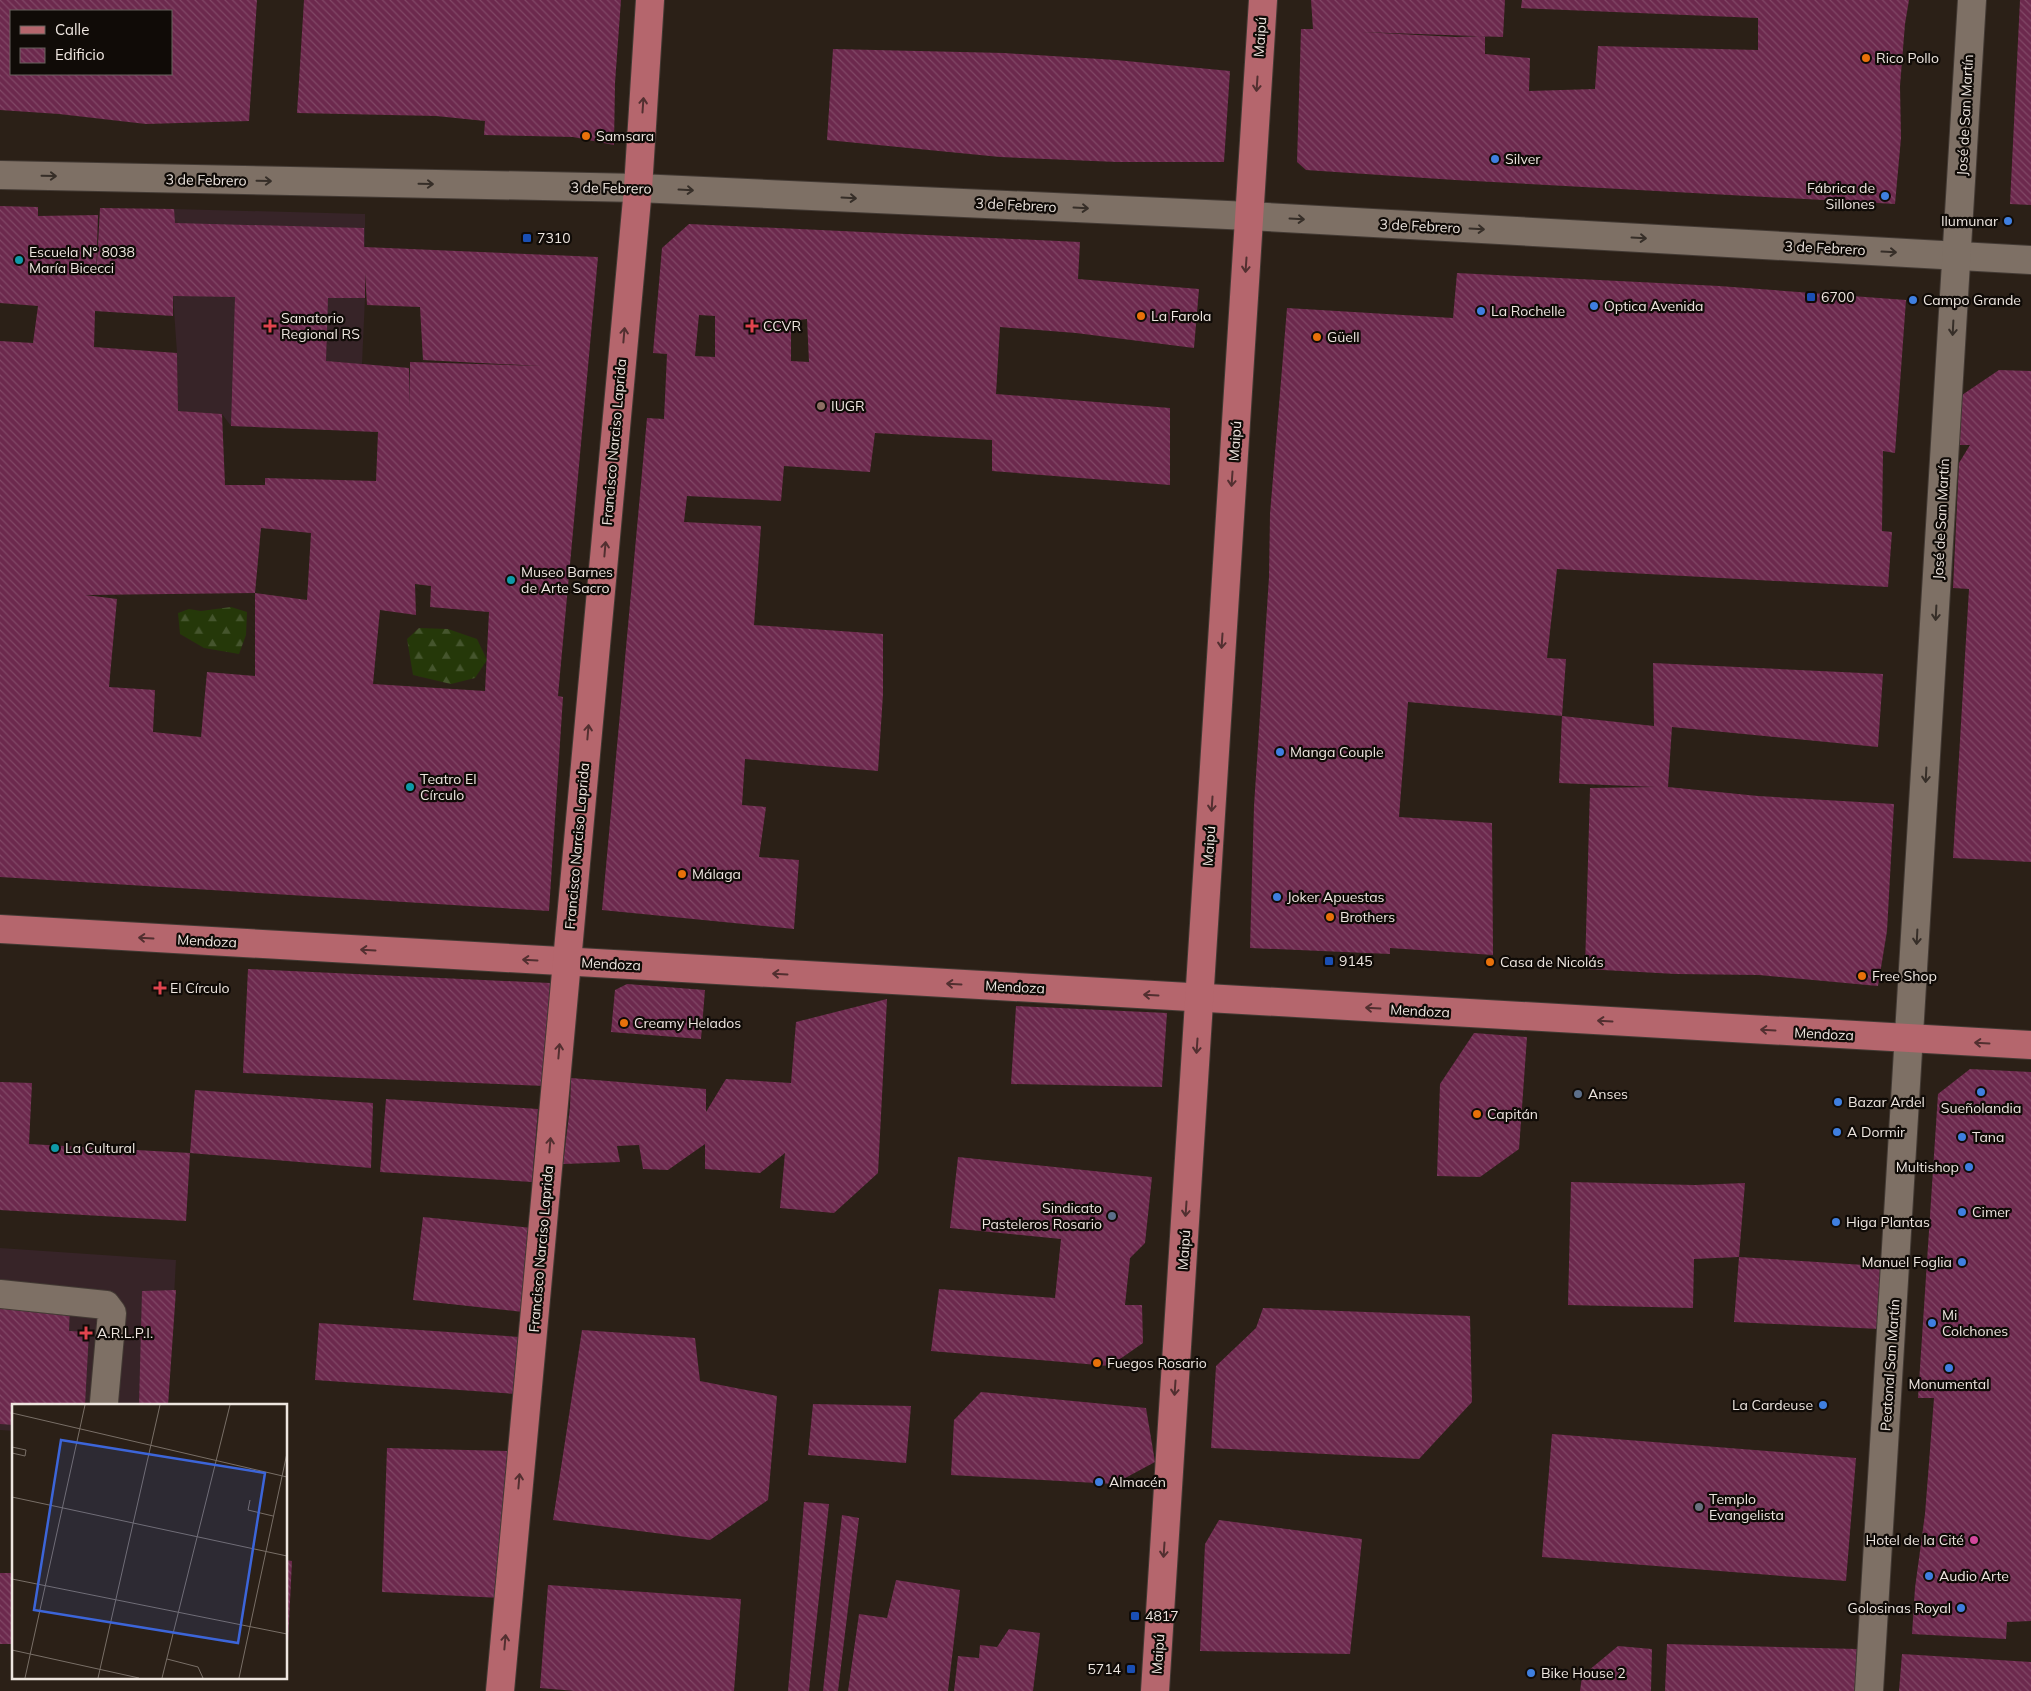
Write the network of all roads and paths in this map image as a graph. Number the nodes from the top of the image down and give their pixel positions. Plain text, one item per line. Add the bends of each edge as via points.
1 (650, 0) edge
2 (1263, 0) edge
3 (1972, 0) edge
4 (0, 175) edge
5 (638, 188) junction
6 (1249, 216) junction
7 (1957, 256) junction
8 (2031, 260) edge
9 (0, 929) edge
10 (567, 962) junction
11 (1200, 998) junction
12 (1910, 1038) junction
13 (2031, 1045) edge
14 (0, 1294) edge
15 (104, 1402) dead end
16 (500, 1691) edge
17 (1156, 1691) edge
18 (1870, 1691) edge

5 -> 1 main road, Francisco Narciso Laprida
2 -> 6 main road, Maipú
3 - 7 street, José de San Martín
4 -> 5 street, 3 de Febrero
5 -> 6 street, 3 de Febrero
10 -> 5 main road, Francisco Narciso Laprida
6 -> 7 street, 3 de Febrero
6 -> 11 main road, Maipú
7 - 8 street, 3 de Febrero
7 -> 12 street, José de San Martín
10 -> 9 main road, Mendoza
11 -> 10 main road, Mendoza
16 -> 10 main road, Francisco Narciso Laprida
12 -> 11 main road, Mendoza
11 -> 17 main road, Maipú
13 -> 12 main road, Mendoza
12 - 18 street, Peatonal San Martín
14 - 15 street via 106,1305 112,1313

